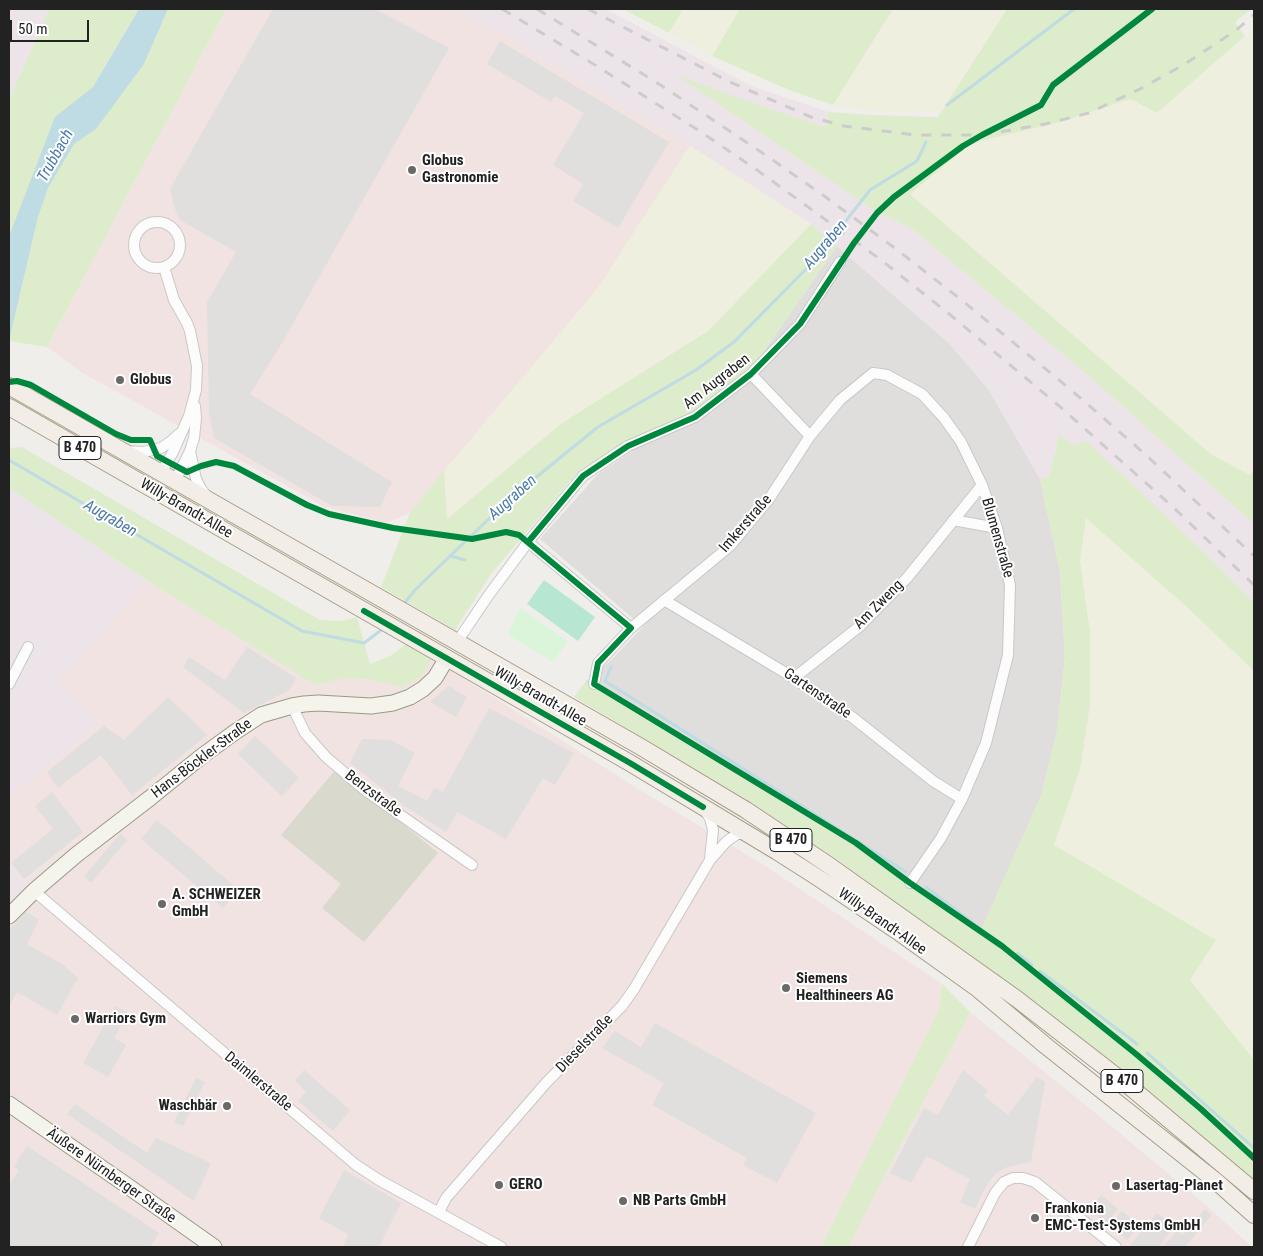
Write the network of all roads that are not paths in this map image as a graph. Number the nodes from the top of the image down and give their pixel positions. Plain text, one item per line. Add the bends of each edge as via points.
1 (840, 262) dead end
2 (164, 268) junction
3 (751, 374) junction
4 (9, 386) edge
5 (194, 400) junction
6 (9, 407) edge
7 (182, 432) junction
8 (810, 436) junction
9 (121, 450) junction
10 (190, 451) junction
11 (168, 477) junction
12 (982, 485) junction
13 (159, 493) junction
14 (212, 502) junction
15 (953, 520) junction
16 (997, 528) junction
17 (528, 542) junction
18 (664, 600) junction
19 (631, 628) junction
20 (457, 642) junction
21 (28, 647) dead end
22 (448, 658) junction
23 (794, 678) junction
24 (9, 684) edge
25 (594, 684) dead end
26 (292, 706) junction
27 (962, 799) junction
28 (703, 807) junction
29 (748, 834) junction
30 (710, 860) junction
31 (472, 865) dead end
32 (910, 883) dead end
33 (34, 891) junction
34 (9, 916) edge
35 (9, 1104) edge
36 (1254, 1191) edge
37 (439, 1212) junction
38 (1254, 1215) edge
39 (197, 1242) edge
40 (214, 1247) edge
41 (501, 1247) edge
42 (968, 1247) edge
43 (1116, 1247) edge

1 - 3 street, Am Augraben via 800,324
2 - 2 street via 178,255 180,242 174,228 153,222 140,230 134,245 135,252 147,266
2 - 5 street via 174,300 190,331 197,366
3 - 8 street
3 - 17 street, Am Augraben via 695,417 628,446 583,476
4 - 9 main road, Willy-Brandt-Allee / B 470
5 - 7 street
5 - 10 street via 196,418
6 - 13 main road, Willy-Brandt-Allee / B 470
7 - 9 street via 161,448 143,452
7 - 11 street
8 - 12 street, Blumenstraße via 840,400 873,373 887,375 922,394 944,418 961,442
8 - 18 street, Imkerstraße via 769,499 730,546
9 - 11 main road, Willy-Brandt-Allee / B 470
10 - 11 street
10 - 14 street via 196,479
11 - 13 main road
11 - 14 main road, Willy-Brandt-Allee / B 470
12 - 15 street, Am Zweng
12 - 16 street, Blumenstraße
13 - 22 main road, Willy-Brandt-Allee / B 470
14 - 20 main road, Willy-Brandt-Allee / B 470
15 - 16 street
15 - 23 street, Am Zweng via 907,578 860,626
16 - 27 street, Blumenstraße via 1010,585 1008,655 986,743
17 - 19 street
17 - 20 street, Am Augraben
18 - 19 street, Imkerstraße
18 - 23 street, Gartenstraße
19 - 25 street, Imkerstraße via 598,663
20 - 22 main road
20 - 36 main road, Willy-Brandt-Allee / B 470 via 738,805 837,871 1025,1005 1129,1086
21 - 24 street
22 - 26 street, Hans-Böckler-Straße via 423,689 393,704
22 - 28 main road, Willy-Brandt-Allee / B 470
23 - 27 street, Gartenstraße
26 - 31 street, Benzstraße via 305,732 326,757 366,791
26 - 33 street, Hans-Böckler-Straße via 261,715 234,732
27 - 32 street, Blumenstraße via 941,838
28 - 29 main road, Willy-Brandt-Allee / B 470
28 - 30 street, Dieselstraße via 713,830
29 - 30 street, Dieselstraße via 738,834 726,842
29 - 38 main road, Willy-Brandt-Allee / B 470 via 813,874 978,990
30 - 37 street, Dieselstraße via 622,1006 546,1083 446,1198
33 - 34 street, Hans-Böckler-Straße
33 - 37 street, Daimlerstraße via 349,1160
35 - 39 street, Äußere Nürnberger Straße via 122,1182
37 - 41 street, Daimlerstraße
39 - 40 street, Äußere Nürnberger Straße
42 - 43 street via 995,1193 1004,1182 1023,1178 1035,1182

